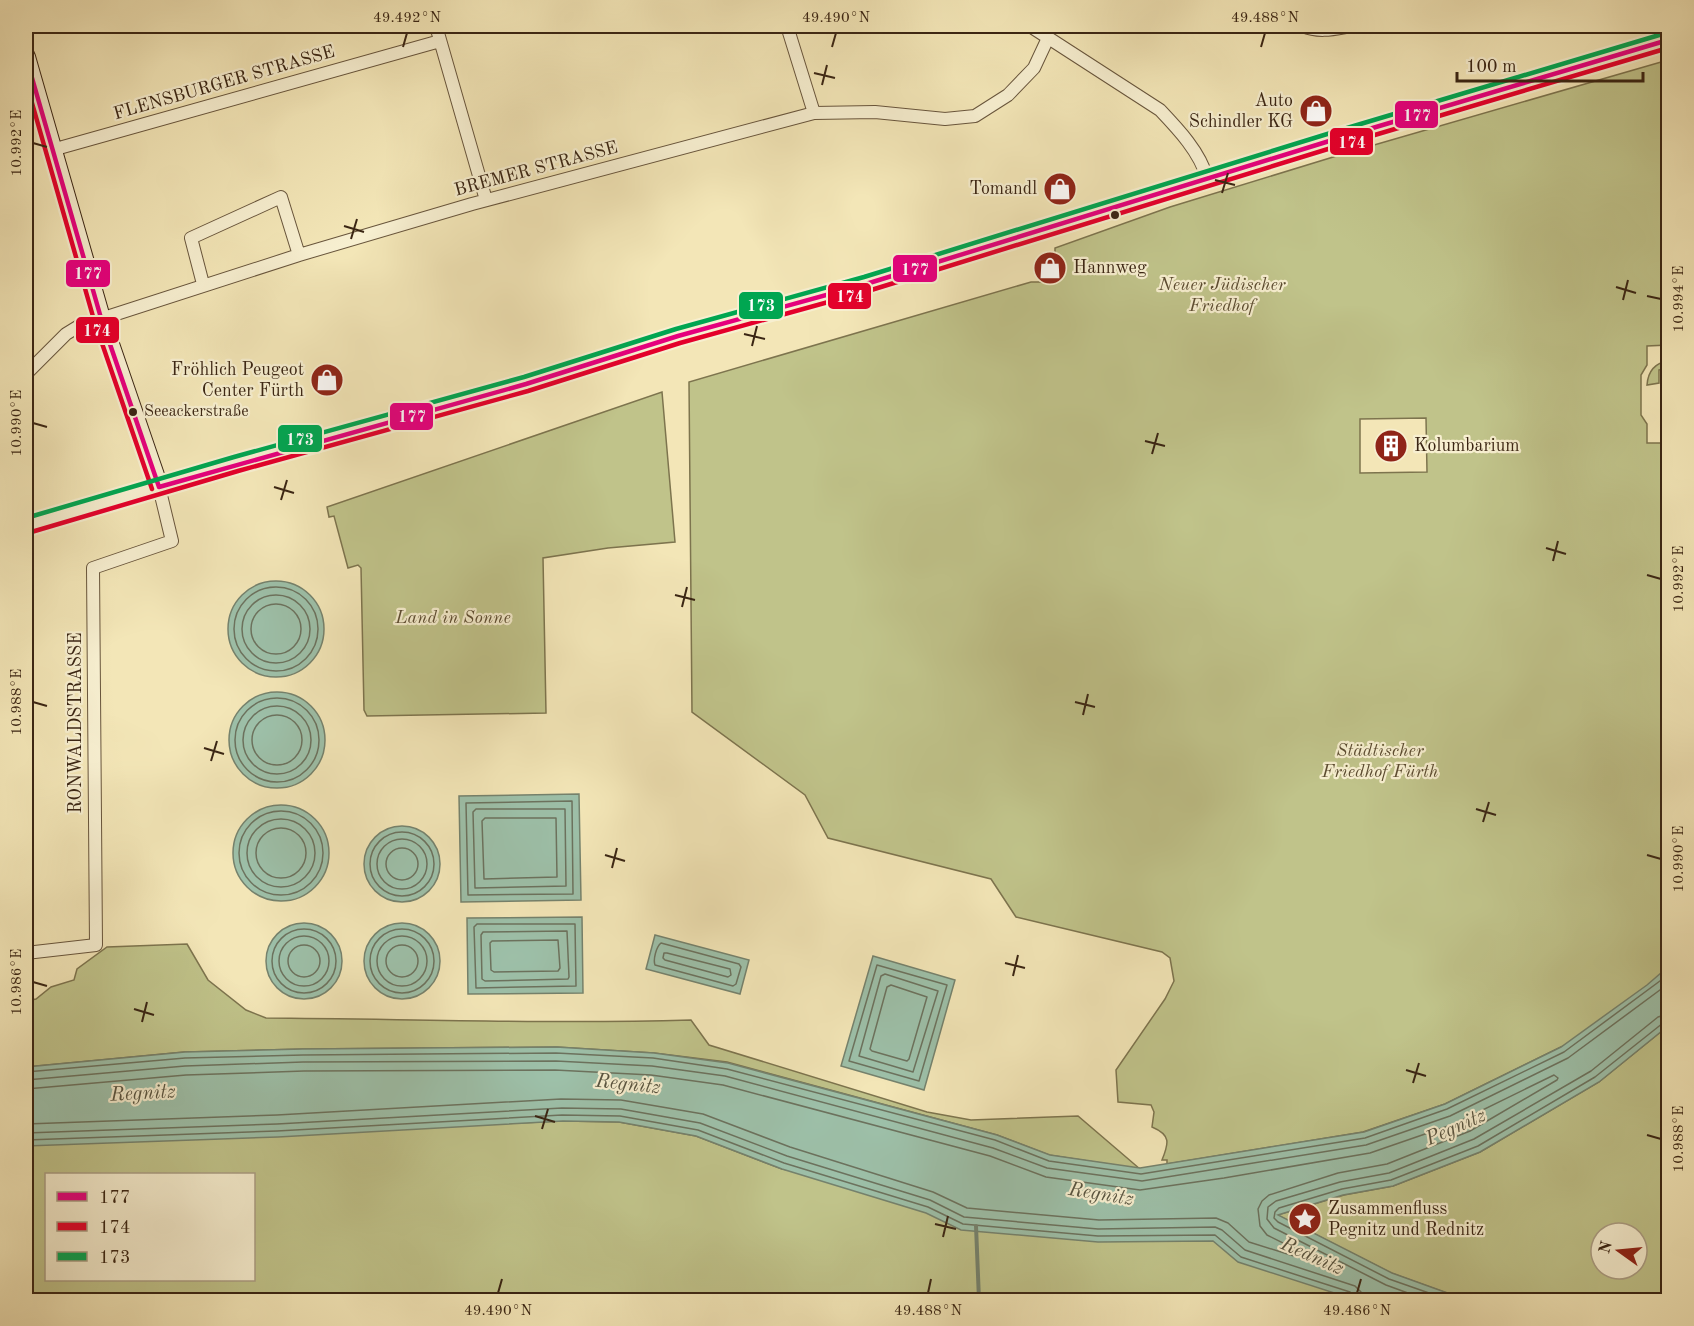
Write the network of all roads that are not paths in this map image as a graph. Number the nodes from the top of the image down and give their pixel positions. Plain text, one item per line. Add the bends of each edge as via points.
1 (436, 26) edge
2 (787, 26) edge
3 (1030, 26) edge
4 (1303, 26) edge
5 (1351, 26) edge
6 (1048, 38) junction
7 (1668, 40) edge
8 (440, 42) junction
9 (26, 57) edge
10 (814, 113) junction
11 (52, 150) junction
12 (1207, 178) junction
13 (486, 200) junction
14 (299, 255) junction
15 (203, 284) junction
16 (101, 318) junction
17 (26, 374) edge
18 (159, 487) junction
19 (26, 526) edge
20 (26, 953) edge

1 - 8 street
2 - 10 street
3 - 6 street
4 - 5 street via 1328,31
6 - 10 street, BREMER STRASSE via 1034,68 1008,95 975,116 945,120 875,112
6 - 12 street via 1160,110 1177,128
7 - 12 main road
8 - 11 street, FLENSBURGER STRASSE
8 - 13 street
9 - 11 main road
10 - 13 street, BREMER STRASSE
11 - 16 main road
12 - 18 main road via 526,384
13 - 14 street, BREMER STRASSE
14 - 15 street, BREMER STRASSE
14 - 15 street via 281,197 191,238
15 - 16 street, BREMER STRASSE
16 - 17 street, BREMER STRASSE via 66,334
16 - 18 main road
18 - 19 main road
18 - 20 street, RONWALDSTRASSE via 172,541 93,568 96,945

